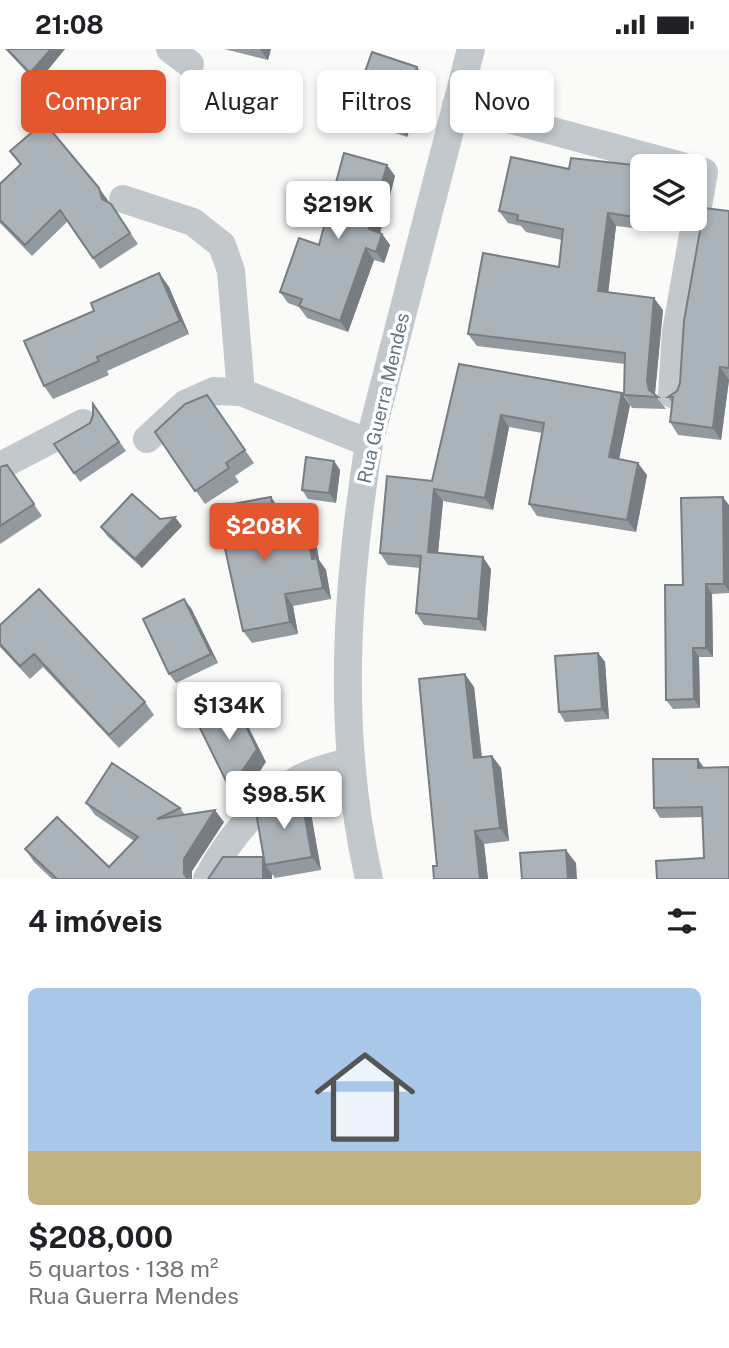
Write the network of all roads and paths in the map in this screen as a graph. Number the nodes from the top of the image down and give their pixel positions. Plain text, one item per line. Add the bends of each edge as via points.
1 (471, 49) edge
2 (465, 70) edge
3 (450, 128) edge
4 (554, 131) edge
5 (639, 154) edge
6 (123, 199) dead end
7 (692, 231) edge
8 (241, 392) junction
9 (672, 394) edge
10 (83, 423) dead end
11 (146, 439) dead end
12 (369, 443) junction
13 (0, 466) edge
14 (351, 761) junction
15 (207, 879) edge
16 (369, 879) edge

1 - 2 street, Rua Guerra Mendes
3 - 12 street, Rua Guerra Mendes
4 - 5 street
6 - 8 street via 193,222 222,245 231,271
7 - 9 street via 676,332
8 - 11 street via 214,391 185,404
8 - 12 street
10 - 13 street
12 - 14 street, Rua Guerra Mendes via 346,642
14 - 15 street via 300,778 269,800 244,823
14 - 16 street, Rua Guerra Mendes

